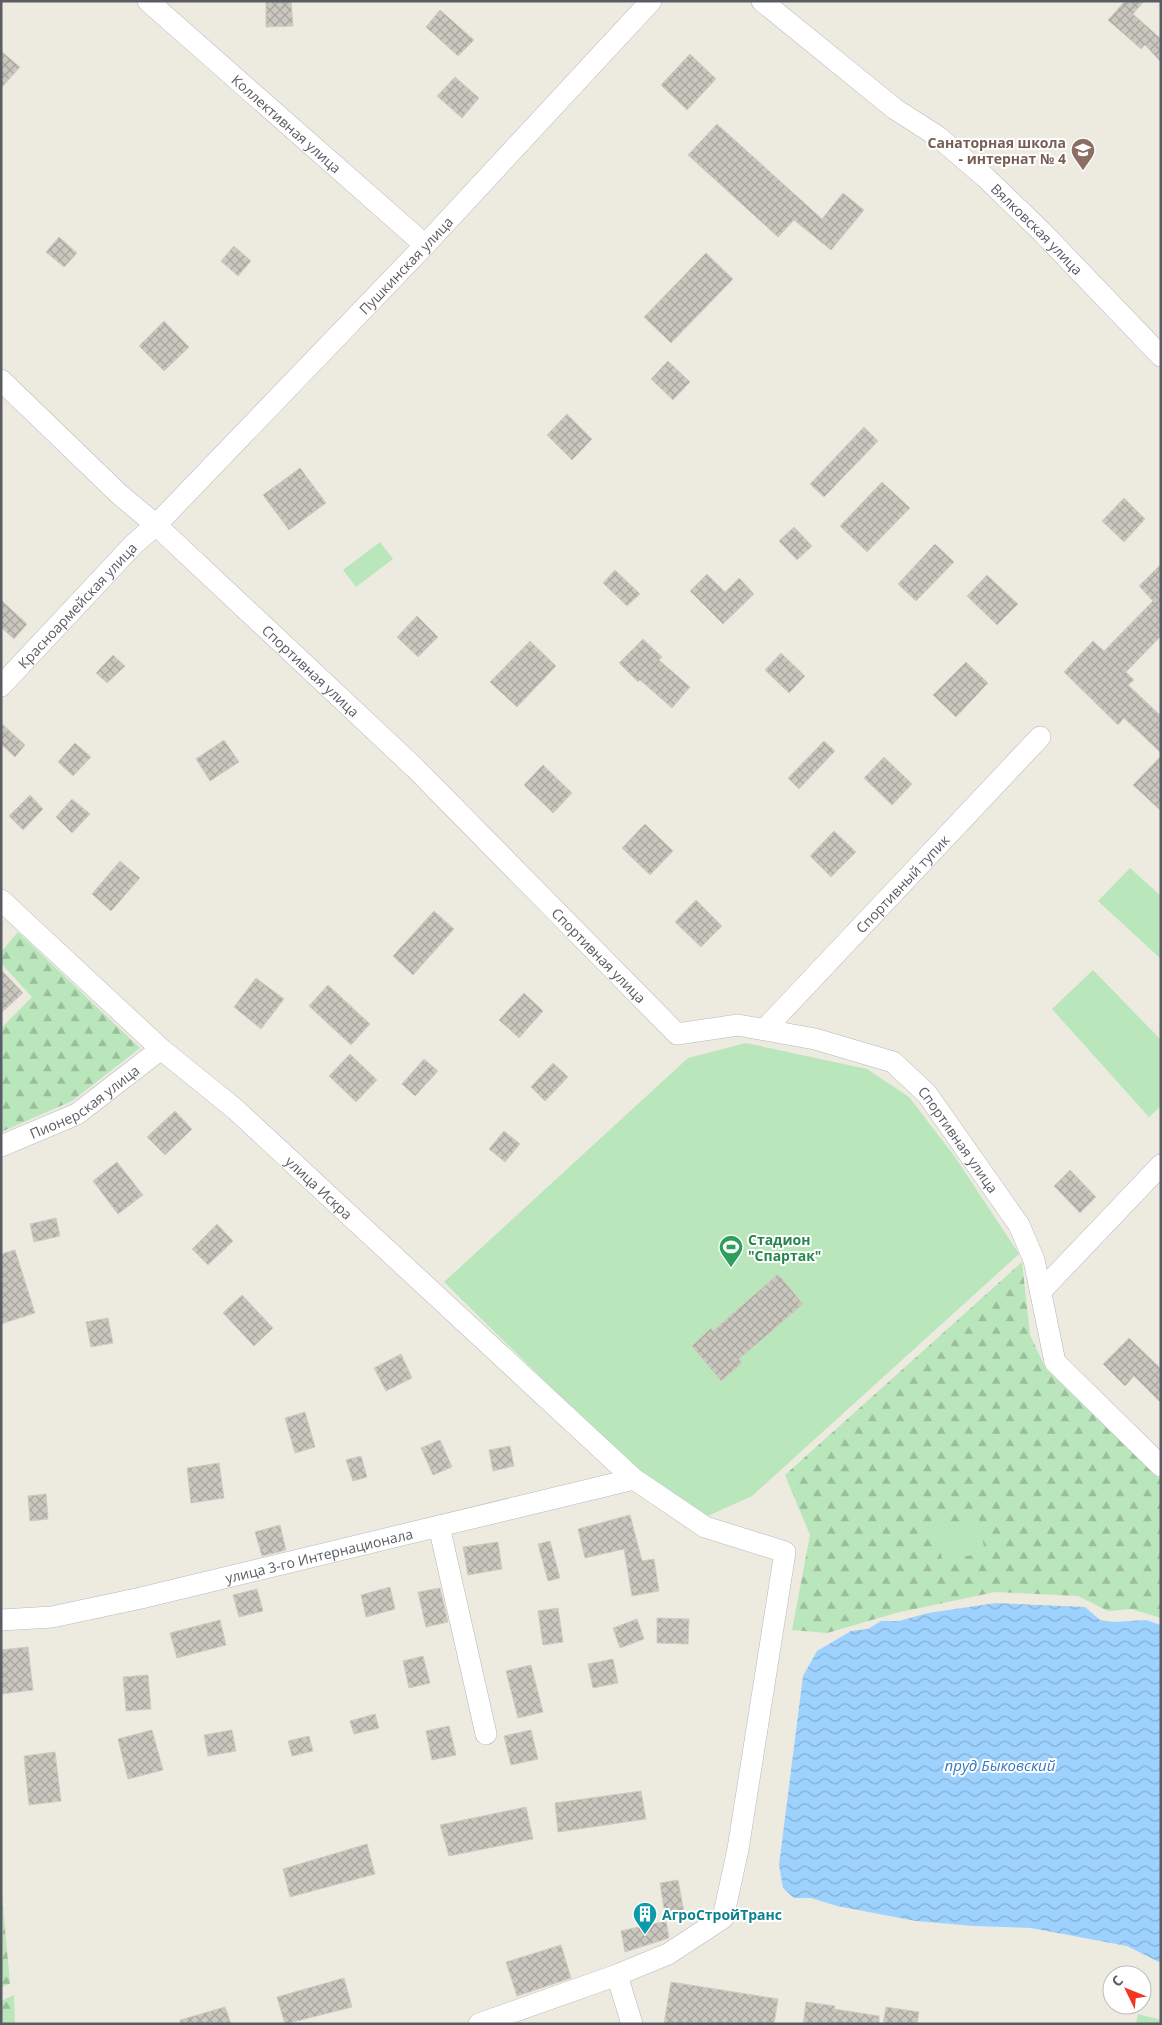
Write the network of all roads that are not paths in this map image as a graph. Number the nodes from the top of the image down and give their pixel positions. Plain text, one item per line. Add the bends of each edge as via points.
1 (148, 1) edge
2 (652, 1) edge
3 (762, 1) edge
4 (425, 245) junction
5 (1161, 356) edge
6 (1, 380) edge
7 (156, 525) junction
8 (1, 686) edge
9 (1040, 737) dead end
10 (1, 900) edge
11 (765, 1029) junction
12 (161, 1049) junction
13 (1, 1146) edge
14 (1161, 1165) edge
15 (1041, 1291) junction
16 (1161, 1466) edge
17 (634, 1479) junction
18 (439, 1526) junction
19 (1, 1620) edge
20 (486, 1734) dead end
21 (617, 1975) junction
22 (479, 2024) edge
23 (632, 2024) edge

1 - 4 street, Коллективная улица
2 - 4 street, Пушкинская улица
3 - 5 street, Вялковская улица via 985,177
4 - 7 street, Пушкинская улица
6 - 7 street, Спортивная улица via 119,494
7 - 8 street, Красноармейская улица via 134,544
7 - 11 street, Спортивная улица via 415,768 677,1034 738,1025
9 - 11 street, Спортивный тупик
10 - 12 street, улица Искра
11 - 15 street, Спортивная улица via 815,1039 893,1062 927,1094 1019,1225 1034,1260
12 - 13 street, Пионерская улица via 77,1114
12 - 17 street, улица Искра via 235,1109
14 - 15 street
15 - 16 street, Спортивная улица via 1056,1362
17 - 18 street, улица 3-го Интернационала
17 - 21 street, улица Искра via 705,1527 785,1552 738,1849 723,1918 668,1954
18 - 19 street, улица 3-го Интернационала via 61,1615
18 - 20 street
21 - 22 street
21 - 23 street

